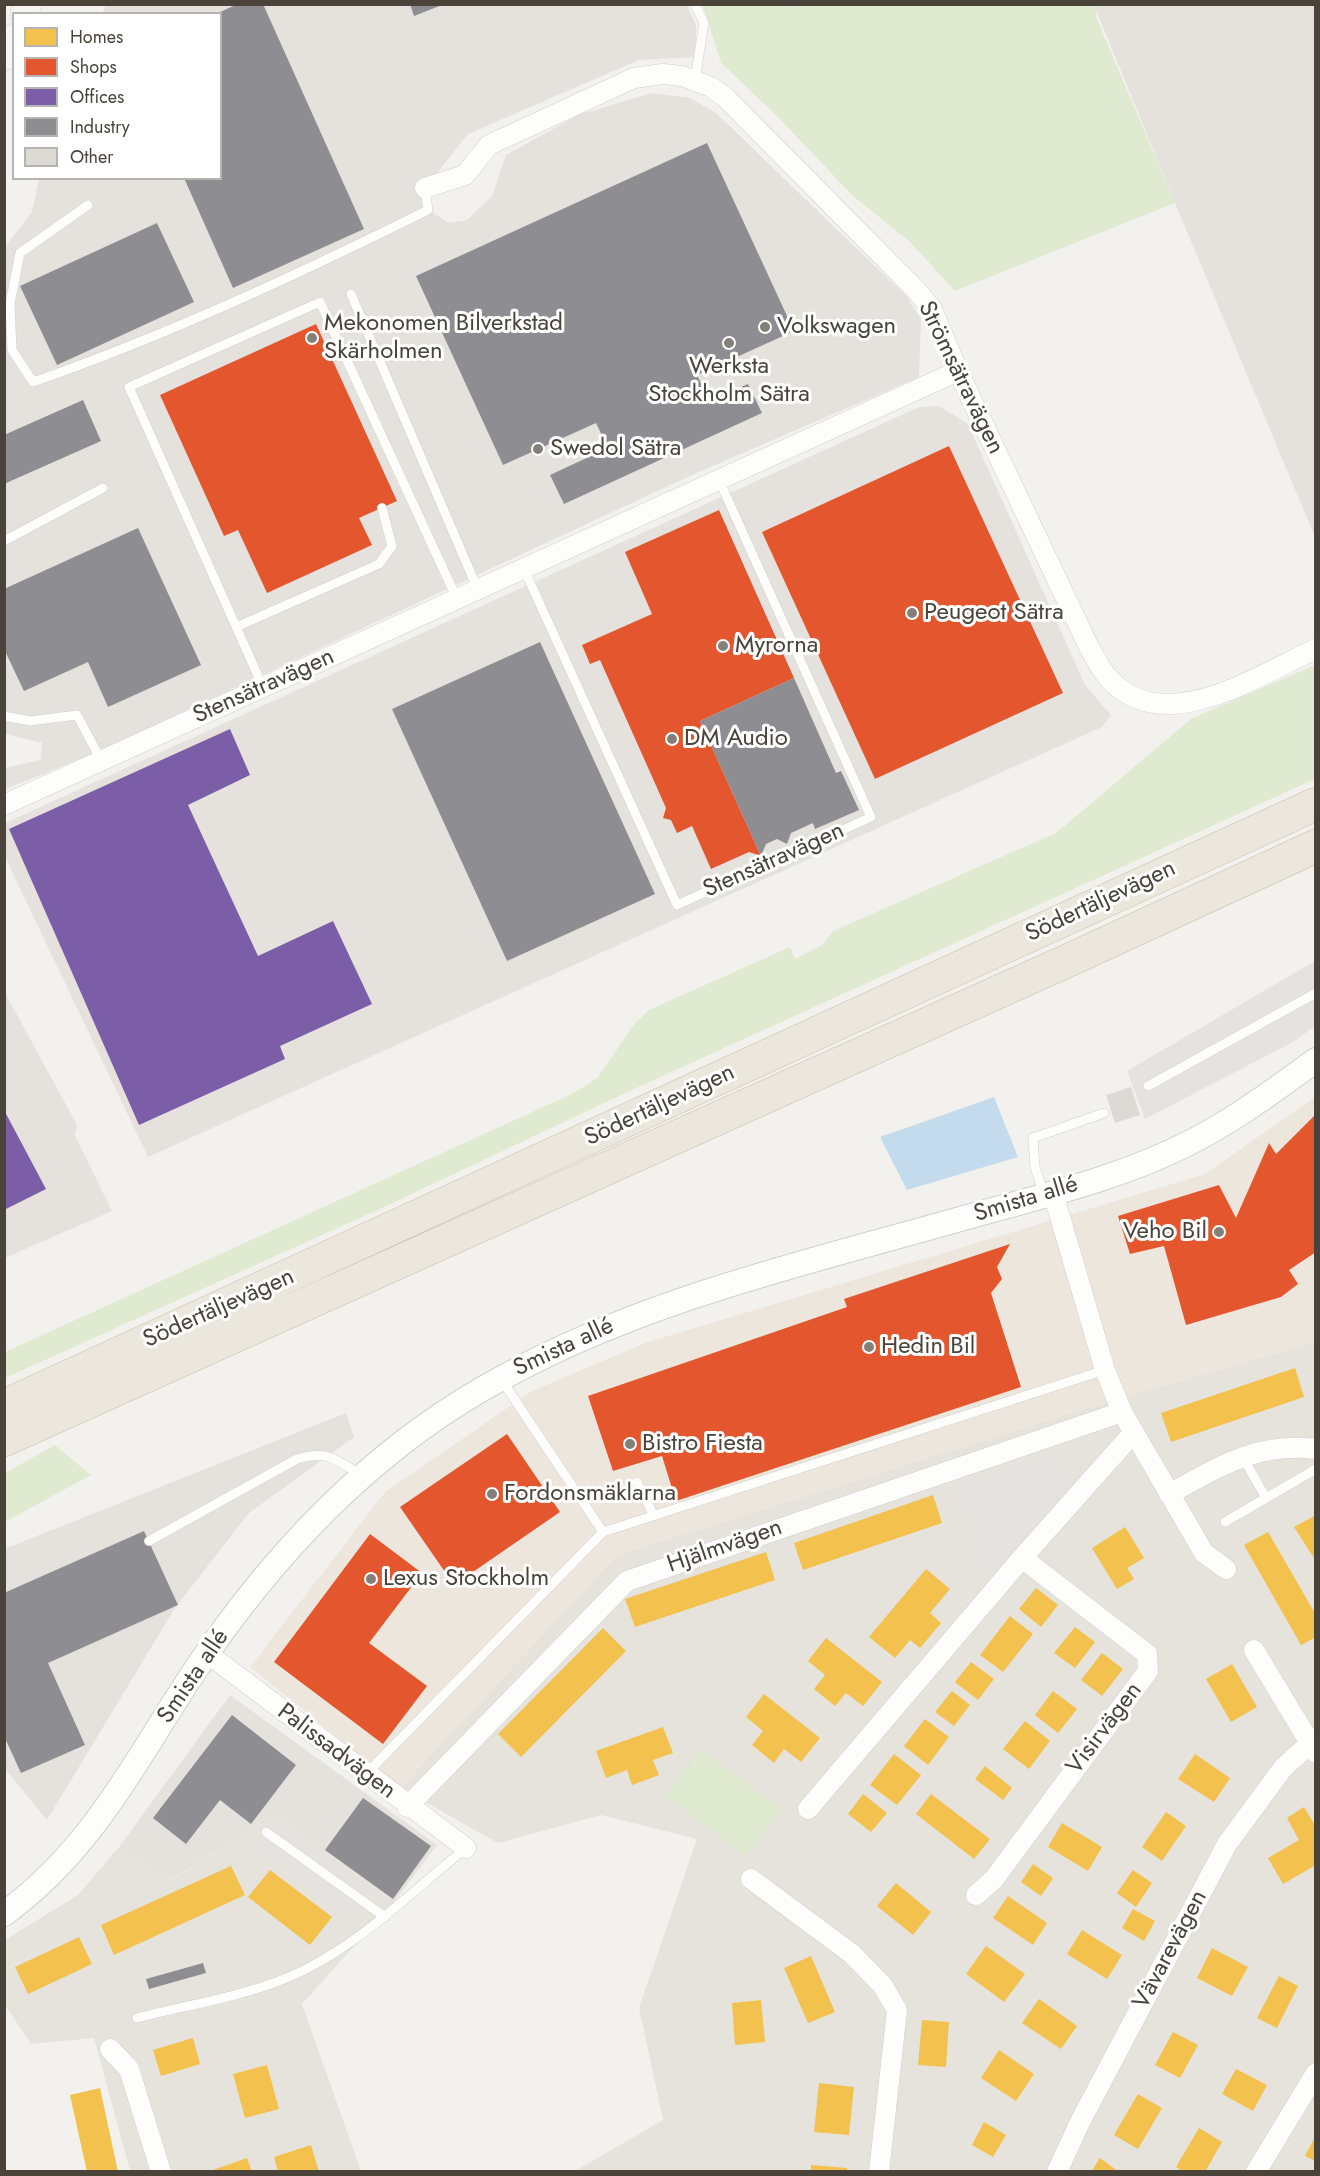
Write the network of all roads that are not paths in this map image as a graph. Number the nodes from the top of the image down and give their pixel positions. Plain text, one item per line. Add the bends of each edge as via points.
1 (695, 4) edge
2 (12, 41) edge
3 (4, 57) edge
4 (695, 80) junction
5 (425, 188) joint
6 (88, 205) dead end
7 (351, 294) dead end
8 (958, 371) junction
9 (719, 480) junction
10 (103, 488) dead end
11 (382, 508) dead end
12 (4, 541) edge
13 (524, 569) junction
14 (478, 591) junction
15 (457, 600) junction
16 (236, 627) junction
17 (1316, 649) edge
18 (263, 687) junction
19 (4, 716) edge
20 (101, 760) junction
21 (1316, 804) edge
22 (4, 805) edge
23 (1316, 846) edge
24 (1316, 993) edge
25 (1316, 1060) edge
26 (1148, 1086) dead end
27 (1104, 1113) dead end
28 (1048, 1194) junction
29 (1105, 1370) junction
30 (501, 1378) junction
31 (4, 1406) edge
32 (1122, 1412) junction
33 (1134, 1432) junction
34 (4, 1440) edge
35 (1316, 1449) edge
36 (1242, 1455) junction
37 (1316, 1469) edge
38 (361, 1475) junction
39 (637, 1482) dead end
40 (1169, 1494) junction
41 (1266, 1498) junction
42 (654, 1516) junction
43 (1225, 1522) dead end
44 (603, 1532) junction
45 (149, 1541) dead end
46 (1022, 1558) junction
47 (1226, 1569) dead end
48 (1254, 1650) dead end
49 (207, 1653) junction
50 (1314, 1746) edge
51 (366, 1774) junction
52 (407, 1807) junction
53 (808, 1809) dead end
54 (266, 1832) dead end
55 (466, 1848) joint
56 (751, 1879) dead end
57 (976, 1895) dead end
58 (4, 1914) edge
59 (386, 1917) junction
60 (137, 2018) dead end
61 (110, 2049) dead end
62 (1316, 2073) edge
63 (161, 2172) edge
64 (879, 2172) edge
65 (1058, 2172) edge
66 (1256, 2172) edge

1 - 4 lane via 704,23
2 - 3 main road
4 - 5 street, Strömsätravägen via 663,74 634,78 489,145 465,175
4 - 8 street, Strömsätravägen via 725,97 916,290 932,309
5 - 6 lane via 428,210 386,231 113,354 33,382 12,350 10,304 20,254
7 - 14 lane
8 - 9 street, Stensätravägen
8 - 17 street, Strömsätravägen via 1089,647 1118,687 1143,702 1178,705 1208,698
9 - 13 street, Stensätravägen
9 - 13 lane, Stensätravägen via 871,817 677,905
10 - 12 lane
11 - 16 lane via 392,546 379,564
13 - 14 street, Stensätravägen
14 - 15 street, Stensätravägen
15 - 16 lane via 320,302 129,387
15 - 18 street, Stensätravägen
16 - 18 lane
18 - 20 street, Stensätravägen
19 - 20 lane via 30,721 77,715
20 - 22 street, Stensätravägen
21 - 31 highway, Södertäljevägen
23 - 34 highway, Södertäljevägen
24 - 26 lane
25 - 28 street, Smista allé via 1194,1140 1137,1166
27 - 28 lane via 1033,1138 1035,1167
28 - 29 street
28 - 30 street, Smista allé via 831,1255 625,1320
29 - 32 street
29 - 42 lane
30 - 38 street, Smista allé via 425,1427
30 - 44 lane
32 - 33 street
32 - 52 street, Hjälmvägen via 627,1581
33 - 40 street
33 - 46 street
35 - 36 street via 1272,1449
36 - 40 street
36 - 41 lane
37 - 41 lane
38 - 45 lane via 335,1458 312,1455 297,1459
38 - 49 street, Smista allé via 284,1552
39 - 42 lane
40 - 47 street via 1204,1553
41 - 43 lane
42 - 44 lane
44 - 51 lane
46 - 53 street
46 - 57 street, Visirvägen via 1147,1654 1148,1671 994,1879
48 - 50 street
49 - 51 street, Palissadvägen
49 - 58 street, Smista allé via 118,1793 59,1869
50 - 65 street, Vävarevägen via 1283,1768 1227,1844 1080,2122
51 - 52 street, Palissadvägen
52 - 55 street, Palissadvägen
54 - 59 lane
55 - 59 lane
56 - 64 street via 852,1954 883,1986 897,2010
59 - 60 lane via 313,1965 280,1980
61 - 63 street via 129,2069
62 - 66 street

